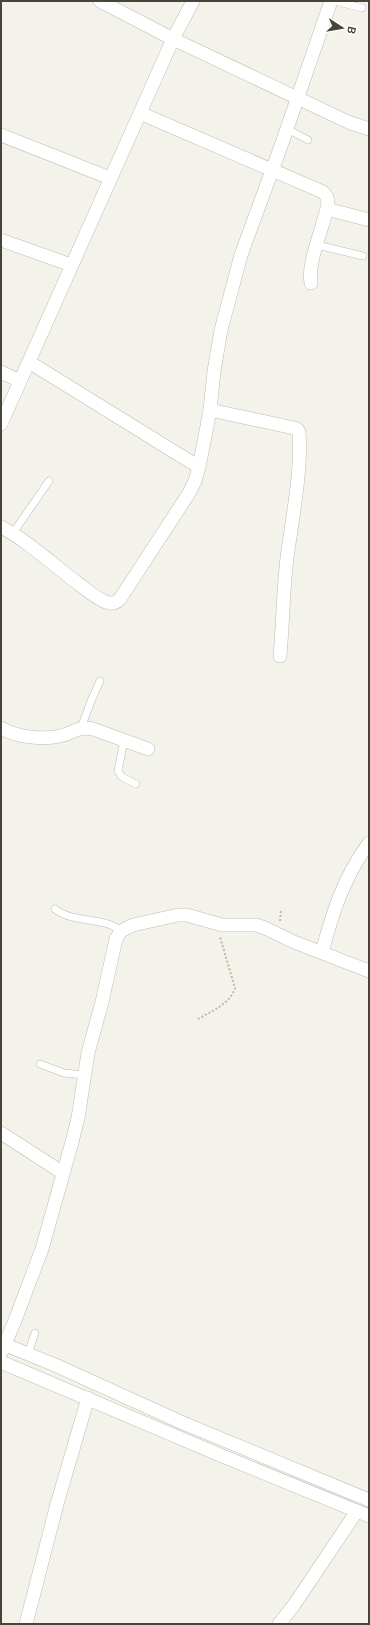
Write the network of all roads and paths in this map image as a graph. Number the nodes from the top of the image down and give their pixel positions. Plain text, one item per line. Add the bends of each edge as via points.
1 (193, 1) edge
2 (331, 1) edge
3 (335, 1) edge
4 (107, 3) edge
5 (362, 8) dead end
6 (173, 39) junction
7 (298, 97) junction
8 (140, 113) junction
9 (287, 129) junction
10 (369, 129) edge
11 (1, 135) edge
12 (308, 140) dead end
13 (272, 170) junction
14 (110, 178) junction
15 (327, 209) junction
16 (369, 220) edge
17 (1, 240) edge
18 (317, 245) junction
19 (363, 256) dead end
20 (71, 265) junction
21 (311, 283) dead end
22 (29, 362) junction
23 (1, 372) edge
24 (20, 381) junction
25 (210, 410) junction
26 (1, 424) edge
27 (199, 467) junction
28 (49, 481) dead end
29 (7, 530) edge
30 (280, 656) dead end
31 (100, 681) dead end
32 (1, 728) edge
33 (81, 728) junction
34 (124, 740) junction
35 (148, 749) dead end
36 (136, 784) dead end
37 (369, 843) edge
38 (55, 909) dead end
39 (218, 924) junction
40 (121, 931) junction
41 (322, 952) junction
42 (369, 971) edge
43 (198, 1019) dead end
44 (40, 1064) dead end
45 (84, 1074) junction
46 (1, 1133) edge
47 (63, 1174) junction
48 (35, 1333) dead end
49 (2, 1350) edge
50 (28, 1354) junction
51 (88, 1398) junction
52 (369, 1500) edge
53 (363, 1513) edge
54 (27, 1624) edge
55 (280, 1624) edge

1 - 6 street
2 - 7 street
3 - 5 lane
4 - 6 street
6 - 7 street
6 - 8 street
7 - 9 street
7 - 10 street via 348,122
8 - 13 street
8 - 14 street
9 - 12 lane
9 - 13 street
11 - 14 street
13 - 15 street via 323,192 327,197
13 - 25 street via 241,255 227,304 214,371
14 - 20 street
15 - 16 street
15 - 18 street
17 - 20 street
18 - 19 lane
18 - 21 street via 310,276
20 - 22 street
22 - 24 street
22 - 27 street
23 - 24 street
24 - 26 street
25 - 27 street
25 - 30 street via 294,428 299,432 299,456 283,592
27 - 29 street via 189,493 117,602 104,602
28 - 29 lane
31 - 33 lane
32 - 33 street via 21,735 46,737 60,736
33 - 34 street via 93,729
34 - 35 street
34 - 36 lane via 118,771 122,777
37 - 41 street via 341,890
38 - 40 lane via 66,916 111,925
39 - 40 street via 178,915 133,925
39 - 41 street via 256,925
39 - 43 path via 235,988 224,1004
40 - 45 street via 116,940
41 - 42 street
44 - 45 lane via 64,1072
45 - 47 street via 78,1118
46 - 47 street
47 - 49 street via 42,1249
48 - 50 lane
49 - 50 street
49 - 51 street
50 - 52 street via 183,1423
51 - 53 street
51 - 54 street via 57,1504
53 - 55 street

